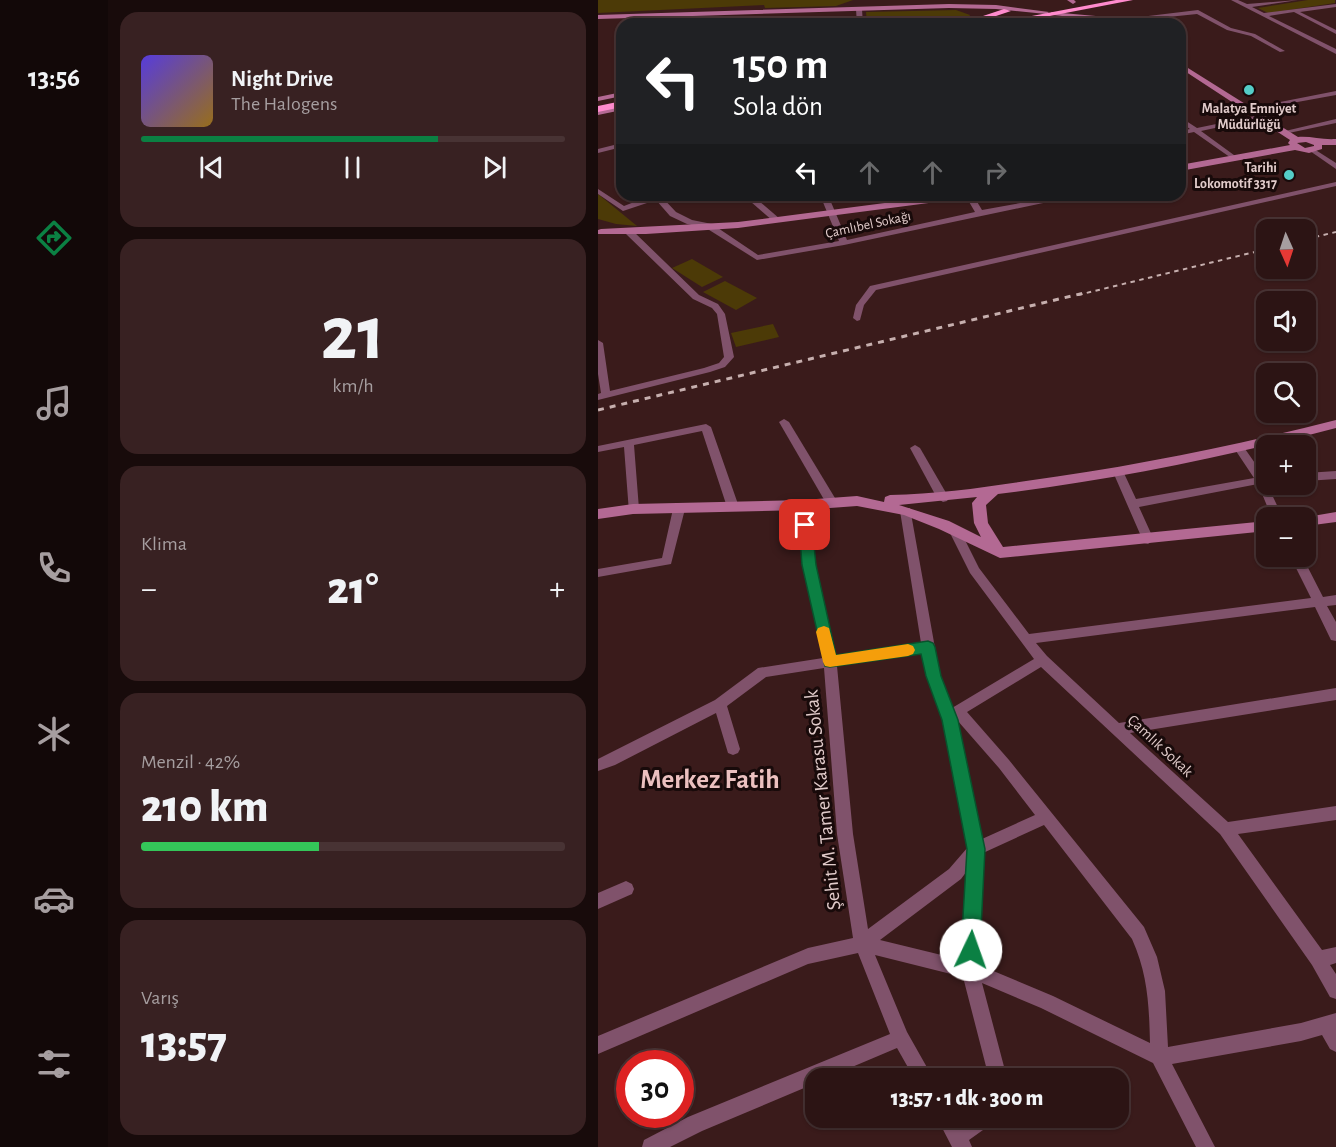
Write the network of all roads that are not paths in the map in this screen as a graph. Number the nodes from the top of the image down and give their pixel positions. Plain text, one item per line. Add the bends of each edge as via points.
1 (859, 0) edge
2 (1094, 0) edge
3 (1234, 0) edge
4 (1295, 0) edge
5 (1125, 1) edge
6 (1028, 2) dead end
7 (1070, 2) edge
8 (882, 4) edge
9 (1336, 5) edge
10 (949, 6) junction
11 (1246, 6) junction
12 (838, 8) junction
13 (1019, 8) junction
14 (859, 9) junction
15 (1304, 9) junction
16 (1295, 11) junction
17 (1050, 12) junction
18 (1263, 15) junction
19 (598, 16) edge
20 (860, 18) edge
21 (974, 18) edge
22 (998, 18) edge
23 (1024, 18) edge
24 (1090, 18) edge
25 (1105, 18) edge
26 (1139, 18) edge
27 (1336, 24) edge
28 (1336, 34) edge
29 (1310, 39) junction
30 (1282, 51) dead end
31 (1336, 52) edge
32 (1186, 69) edge
33 (1336, 93) edge
34 (616, 97) edge
35 (598, 101) edge
36 (616, 107) edge
37 (616, 108) edge
38 (598, 109) edge
39 (1248, 109) junction
40 (598, 113) edge
41 (1260, 117) junction
42 (1336, 121) edge
43 (1186, 123) edge
44 (1195, 130) junction
45 (1186, 132) edge
46 (1284, 132) junction
47 (1336, 142) edge
48 (1296, 143) junction
49 (616, 146) edge
50 (1315, 147) junction
51 (598, 150) edge
52 (1236, 159) junction
53 (1186, 167) edge
54 (1336, 167) edge
55 (1336, 174) edge
56 (1336, 183) edge
57 (598, 191) edge
58 (643, 201) edge
59 (661, 201) edge
60 (754, 201) edge
61 (827, 201) edge
62 (904, 201) edge
63 (972, 201) edge
64 (1045, 201) edge
65 (832, 212) junction
66 (980, 213) junction
67 (673, 214) junction
68 (776, 219) junction
69 (709, 226) junction
70 (600, 228) edge
71 (673, 229) junction
72 (629, 232) junction
73 (844, 243) junction
74 (857, 318) dead end
75 (598, 343) edge
76 (599, 354) edge
77 (602, 396) edge
78 (784, 422) dead end
79 (1336, 424) edge
80 (629, 442) junction
81 (915, 448) dead end
82 (1239, 448) junction
83 (598, 449) edge
84 (1256, 470) edge
85 (1118, 472) junction
86 (1336, 475) edge
87 (1316, 476) edge
88 (1256, 481) edge
89 (996, 490) junction
90 (947, 498) junction
91 (857, 501) junction
92 (832, 503) junction
93 (1132, 504) junction
94 (803, 505) junction
95 (733, 507) junction
96 (633, 509) junction
97 (679, 509) junction
98 (906, 511) junction
99 (598, 514) edge
100 (1336, 517) edge
101 (1316, 520) edge
102 (1256, 527) edge
103 (950, 528) junction
104 (1148, 540) junction
105 (1000, 553) junction
106 (1301, 567) edge
107 (598, 573) edge
108 (1336, 600) edge
109 (1318, 603) junction
110 (1336, 636) edge
111 (1027, 639) junction
112 (928, 647) junction
113 (1042, 660) junction
114 (830, 662) junction
115 (1336, 694) edge
116 (720, 704) junction
117 (954, 715) junction
118 (1117, 729) junction
119 (733, 749) dead end
120 (598, 765) edge
121 (1336, 813) edge
122 (1046, 817) junction
123 (1225, 829) junction
124 (976, 849) junction
125 (626, 889) dead end
126 (598, 901) edge
127 (862, 944) junction
128 (1336, 955) edge
129 (1318, 959) junction
130 (970, 970) junction
131 (1336, 991) edge
132 (1331, 1023) edge
133 (901, 1038) junction
134 (1336, 1043) edge
135 (598, 1045) edge
136 (1159, 1057) junction
137 (918, 1068) edge
138 (995, 1068) edge
139 (952, 1128) edge
140 (974, 1128) edge
141 (960, 1143) edge
142 (651, 1147) edge
143 (1206, 1147) edge

1 - 8 main road
1 - 12 main road
2 - 5 highway
3 - 11 street
4 - 11 street
5 - 7 highway
6 - 8 main road
7 - 17 highway
7 - 25 main road
8 - 10 main road
8 - 12 main road
8 - 14 main road
9 - 15 street
10 - 13 main road
10 - 21 main road via 971,10
11 - 18 street
12 - 19 main road
13 - 17 main road
13 - 17 highway via 1042,3 1039,8
13 - 22 highway
14 - 19 main road
14 - 20 street
15 - 16 street
15 - 27 street
16 - 18 street
16 - 28 street
17 - 23 highway
17 - 24 main road
18 - 29 street
26 - 30 street via 1198,12
28 - 29 street
29 - 31 street
32 - 39 main road
33 - 39 street
34 - 35 highway
36 - 38 highway
37 - 40 main road
39 - 41 main road
41 - 44 street
41 - 46 main road
42 - 46 street
43 - 44 street
44 - 45 street
44 - 52 street
46 - 48 main road
47 - 50 main road
48 - 50 main road
48 - 52 main road
49 - 51 street
50 - 54 street
52 - 53 main road
55 - 56 street via 1332,175
56 - 74 street via 873,288 860,304
57 - 58 street via 622,209
59 - 67 street
60 - 68 street
61 - 65 street
62 - 65 main road
63 - 66 street
64 - 66 street, Çamlıbel Sokağı
65 - 68 main road
65 - 73 street
66 - 73 street, Çamlıbel Sokağı
67 - 69 street, Çamlıbel Sokağı
67 - 71 street
68 - 69 main road
69 - 71 main road
69 - 73 street, Çamlıbel Sokağı via 757,258
70 - 71 main road
70 - 72 main road
71 - 72 main road
72 - 77 street via 696,297 715,306 721,314 729,357 722,365 708,370
75 - 76 street
76 - 77 street
78 - 92 street
79 - 82 main road
80 - 83 street
80 - 95 street via 706,427
80 - 96 street
81 - 90 street
82 - 84 street
82 - 85 main road
85 - 89 main road
85 - 93 street
86 - 87 street
88 - 93 street
89 - 90 main road
89 - 105 main road via 979,503 977,516
90 - 91 main road
90 - 103 main road via 940,518
91 - 92 main road
91 - 98 main road
92 - 94 main road
93 - 104 street
94 - 95 main road
94 - 114 street, Şehit M. Tamer Karasu Sokak via 809,565
95 - 97 main road
96 - 97 main road
96 - 99 main road
97 - 107 street via 667,561
98 - 103 main road
98 - 112 street
100 - 101 main road
102 - 104 main road
103 - 105 main road
103 - 111 street, Çamlık Sokak via 974,570
104 - 105 main road
106 - 109 street
108 - 109 street
109 - 110 street
109 - 111 street
111 - 113 street, Çamlık Sokak
112 - 114 street
112 - 117 street via 933,676
113 - 117 street
113 - 118 street, Çamlık Sokak
114 - 116 street via 763,672
114 - 127 street, Şehit M. Tamer Karasu Sokak via 845,834
115 - 118 street
116 - 119 street
116 - 120 street
117 - 122 street via 1004,764
117 - 124 street
118 - 123 street, Çamlık Sokak
121 - 123 street
122 - 124 street
122 - 136 street via 1138,933 1157,991
123 - 129 street, Çamlık Sokak
124 - 127 street via 955,874
124 - 130 street
125 - 126 street
127 - 130 street
127 - 133 street, Şehit M. Tamer Karasu Sokak
127 - 135 street via 808,956
128 - 129 street
129 - 131 street, Çamlık Sokak
130 - 136 street
130 - 138 street
132 - 134 street
132 - 136 street via 1302,1032
133 - 137 street, Şehit M. Tamer Karasu Sokak
133 - 142 street via 695,1124
136 - 143 street
139 - 141 street
140 - 141 street

